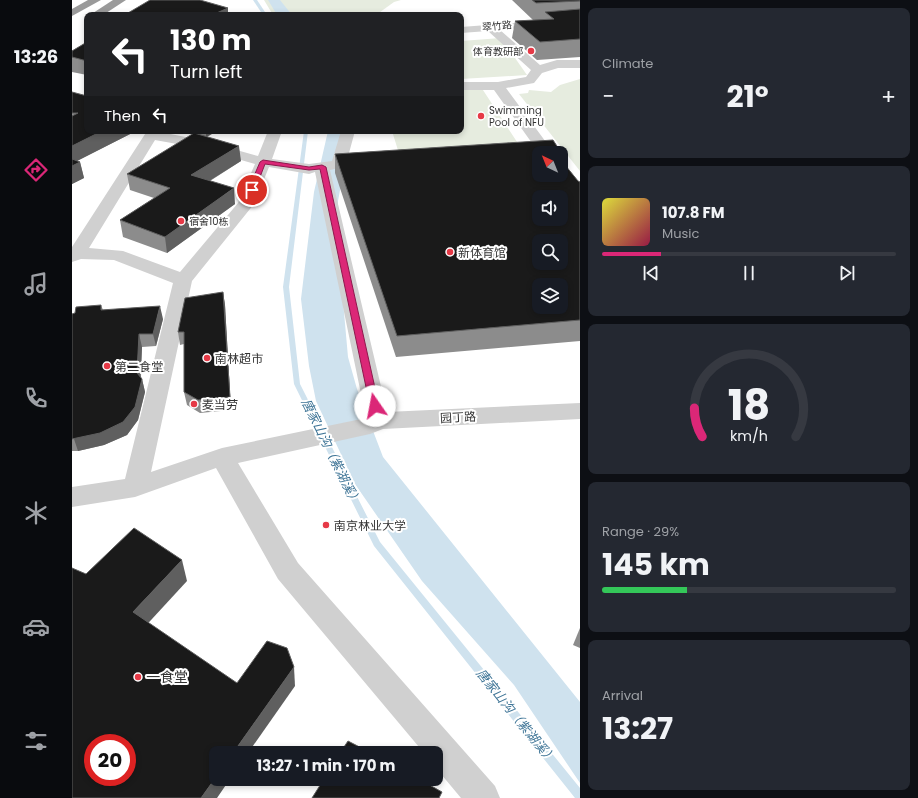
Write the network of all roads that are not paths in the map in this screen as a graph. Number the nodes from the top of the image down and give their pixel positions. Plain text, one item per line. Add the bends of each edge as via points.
1 (96, 0) edge
2 (121, 0) edge
3 (100, 12) edge
4 (72, 13) edge
5 (580, 20) edge
6 (490, 27) junction
7 (464, 30) edge
8 (580, 64) edge
9 (538, 70) junction
10 (464, 86) edge
11 (498, 86) junction
12 (152, 134) edge
13 (157, 134) edge
14 (275, 134) edge
15 (347, 134) edge
16 (542, 146) edge
17 (263, 162) junction
18 (316, 168) junction
19 (74, 255) edge
20 (183, 280) junction
21 (580, 411) edge
22 (378, 421) junction
23 (222, 457) junction
24 (135, 487) junction
25 (72, 497) edge
26 (483, 798) edge

1 - 4 highway
2 - 3 highway
5 - 6 lane, 翠竹路
6 - 7 lane, 翠竹路
6 - 9 lane
8 - 9 lane via 557,64
9 - 11 lane via 530,80
10 - 11 lane
11 - 16 lane
12 - 19 lane
13 - 17 lane
14 - 17 lane
15 - 18 lane via 338,164
17 - 18 lane
17 - 20 lane via 246,204
18 - 22 lane
19 - 20 lane via 117,255
20 - 24 lane
21 - 22 lane, 园丁路
22 - 23 lane, 园丁路 via 370,426
23 - 24 lane, 园丁路
23 - 26 lane via 288,571
24 - 25 lane, 园丁路

